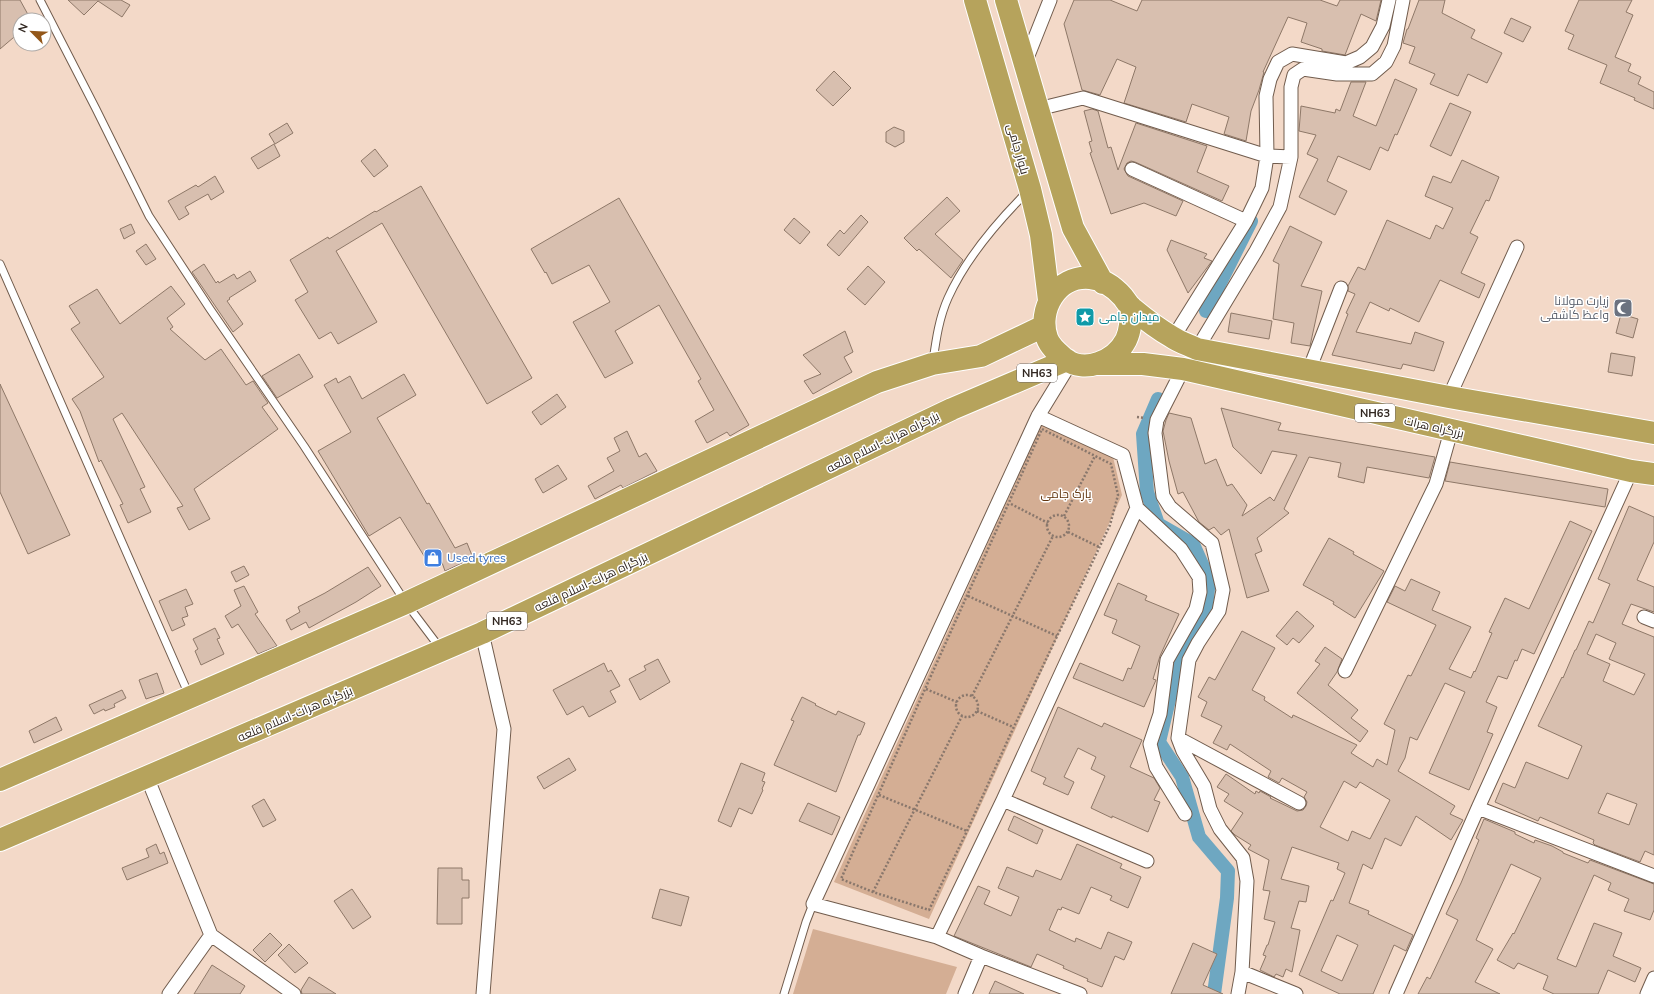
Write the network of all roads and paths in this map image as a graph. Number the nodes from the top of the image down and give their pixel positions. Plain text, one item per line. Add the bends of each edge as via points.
1 (40, 0) edge
2 (975, 0) edge
3 (1006, 0) edge
4 (1050, 0) edge
5 (1389, 0) edge
6 (1403, 0) edge
7 (1025, 63) junction
8 (1038, 109) junction
9 (1267, 156) junction
10 (1291, 157) junction
11 (1132, 169) dead end
12 (1030, 189) junction
13 (1246, 221) junction
14 (1517, 247) dead end
15 (0, 264) edge
16 (1103, 283) junction
17 (1341, 288) dead end
18 (1049, 300) junction
19 (1131, 307) junction
20 (1044, 326) junction
21 (1173, 338) junction
22 (1197, 348) junction
23 (1069, 361) junction
24 (932, 364) junction
25 (1095, 364) junction
26 (1183, 369) junction
27 (1309, 370) junction
28 (1449, 397) junction
29 (1038, 416) junction
30 (1451, 431) junction
31 (1654, 433) edge
32 (1095, 456) junction
33 (1631, 471) junction
34 (1654, 474) edge
35 (1009, 503) junction
36 (1137, 508) junction
37 (1064, 516) junction
38 (1048, 523) junction
39 (1068, 532) junction
40 (1053, 536) junction
41 (1100, 547) junction
42 (968, 596) junction
43 (406, 603) junction
44 (1013, 616) junction
45 (482, 634) junction
46 (1057, 636) junction
47 (441, 650) junction
48 (1345, 671) dead end
49 (925, 689) junction
50 (972, 696) junction
51 (190, 697) junction
52 (956, 702) junction
53 (977, 711) junction
54 (962, 716) junction
55 (1013, 727) junction
56 (1178, 738) junction
57 (147, 777) junction
58 (0, 780) edge
59 (879, 795) junction
60 (1003, 800) junction
61 (1299, 803) dead end
62 (1478, 808) junction
63 (914, 810) junction
64 (1185, 814) dead end
65 (967, 831) junction
66 (0, 840) edge
67 (1147, 861) dead end
68 (1654, 876) edge
69 (873, 892) junction
70 (813, 904) junction
71 (211, 935) junction
72 (937, 937) junction
73 (981, 956) junction
74 (1242, 972) junction
75 (1654, 978) edge
76 (169, 994) edge
77 (294, 994) edge
78 (483, 994) edge
79 (784, 994) edge
80 (965, 994) edge
81 (1080, 994) edge
82 (1238, 994) edge
83 (1296, 994) edge
84 (1396, 994) edge
85 (1647, 994) edge

1 - 43 lane via 149,216
2 - 12 highway, بلوار جامی
3 - 7 highway
4 - 7 street
5 - 9 street via 1384,26 1372,47 1360,58 1346,62 1292,54 1278,62 1266,96
6 - 10 street via 1394,46 1386,62 1372,74 1337,74 1303,69 1294,75 1291,87
7 - 8 highway
8 - 9 street via 1083,98
8 - 16 highway via 1073,228
9 - 10 street
9 - 13 street via 1262,188
10 - 22 street via 1280,207
11 - 13 street
12 - 18 highway, بلوار جامی via 1041,235
12 - 24 lane via 1003,215 969,261 948,298 941,318
13 - 21 street
14 - 28 street
15 - 51 lane
16 - 18 highway, NH63 via 1090,278 1078,279 1057,290
16 - 19 highway, NH63 via 1114,288
17 - 27 street
18 - 20 highway, NH63
19 - 21 highway, NH63
19 - 25 highway, NH63 via 1127,339 1120,351
20 - 23 highway, NH63 via 1048,340 1056,352
20 - 24 highway via 981,356
21 - 22 highway, NH63
22 - 27 highway, NH63
23 - 25 highway, NH63 via 1083,365
23 - 29 street
23 - 45 highway, بزرگراه هرات-اسلام قلعه / NH63 via 952,409
24 - 43 highway via 877,382
25 - 26 highway, بزرگراه هرات / NH63 via 1143,364
26 - 30 highway, بزرگراه هرات / NH63
26 - 56 street via 1157,420 1155,433 1163,496 1170,507 1212,543 1223,590 1219,611 1189,660
27 - 28 highway, NH63
28 - 31 highway, NH63
29 - 36 street via 1123,455
29 - 70 street
30 - 33 highway, بزرگراه هرات / NH63
30 - 48 street via 1436,484
32 - 35 path via 1042,429
32 - 37 path
32 - 41 path via 1111,464 1118,495
33 - 34 highway, بزرگراه هرات / NH63
33 - 62 street
35 - 38 path
35 - 42 path
36 - 60 street
36 - 64 street via 1181,549 1199,577 1200,592 1196,609 1167,660 1160,714 1150,744 1156,767
37 - 38 path via 1052,517
37 - 39 path via 1070,525
38 - 40 path via 1048,531
39 - 40 path via 1063,536
39 - 41 path
40 - 44 path
41 - 46 path
42 - 44 path
42 - 49 path
43 - 47 lane
43 - 51 highway
44 - 46 path
44 - 50 path
45 - 47 highway, بزرگراه هرات-اسلام قلعه / NH63
45 - 78 street via 504,729
46 - 55 path
47 - 57 highway, بزرگراه هرات-اسلام قلعه / NH63
49 - 52 path
49 - 59 path
50 - 52 path via 961,696
50 - 53 path via 977,701
51 - 58 highway
52 - 54 path via 957,710
53 - 54 path via 969,717
53 - 55 path
54 - 63 path
55 - 65 path
56 - 61 street
56 - 74 street via 1204,786 1210,809 1220,828 1243,858 1247,880
57 - 66 highway, بزرگراه هرات-اسلام قلعه / NH63
57 - 71 street
59 - 63 path
59 - 69 path via 841,879
60 - 67 street
60 - 72 street
62 - 68 street
62 - 84 street
63 - 65 path
63 - 69 path
65 - 69 path via 929,910
70 - 72 street
70 - 79 lane
71 - 76 street
71 - 77 street
72 - 73 street
73 - 80 street
73 - 81 street
74 - 82 street
74 - 83 street
75 - 85 street

